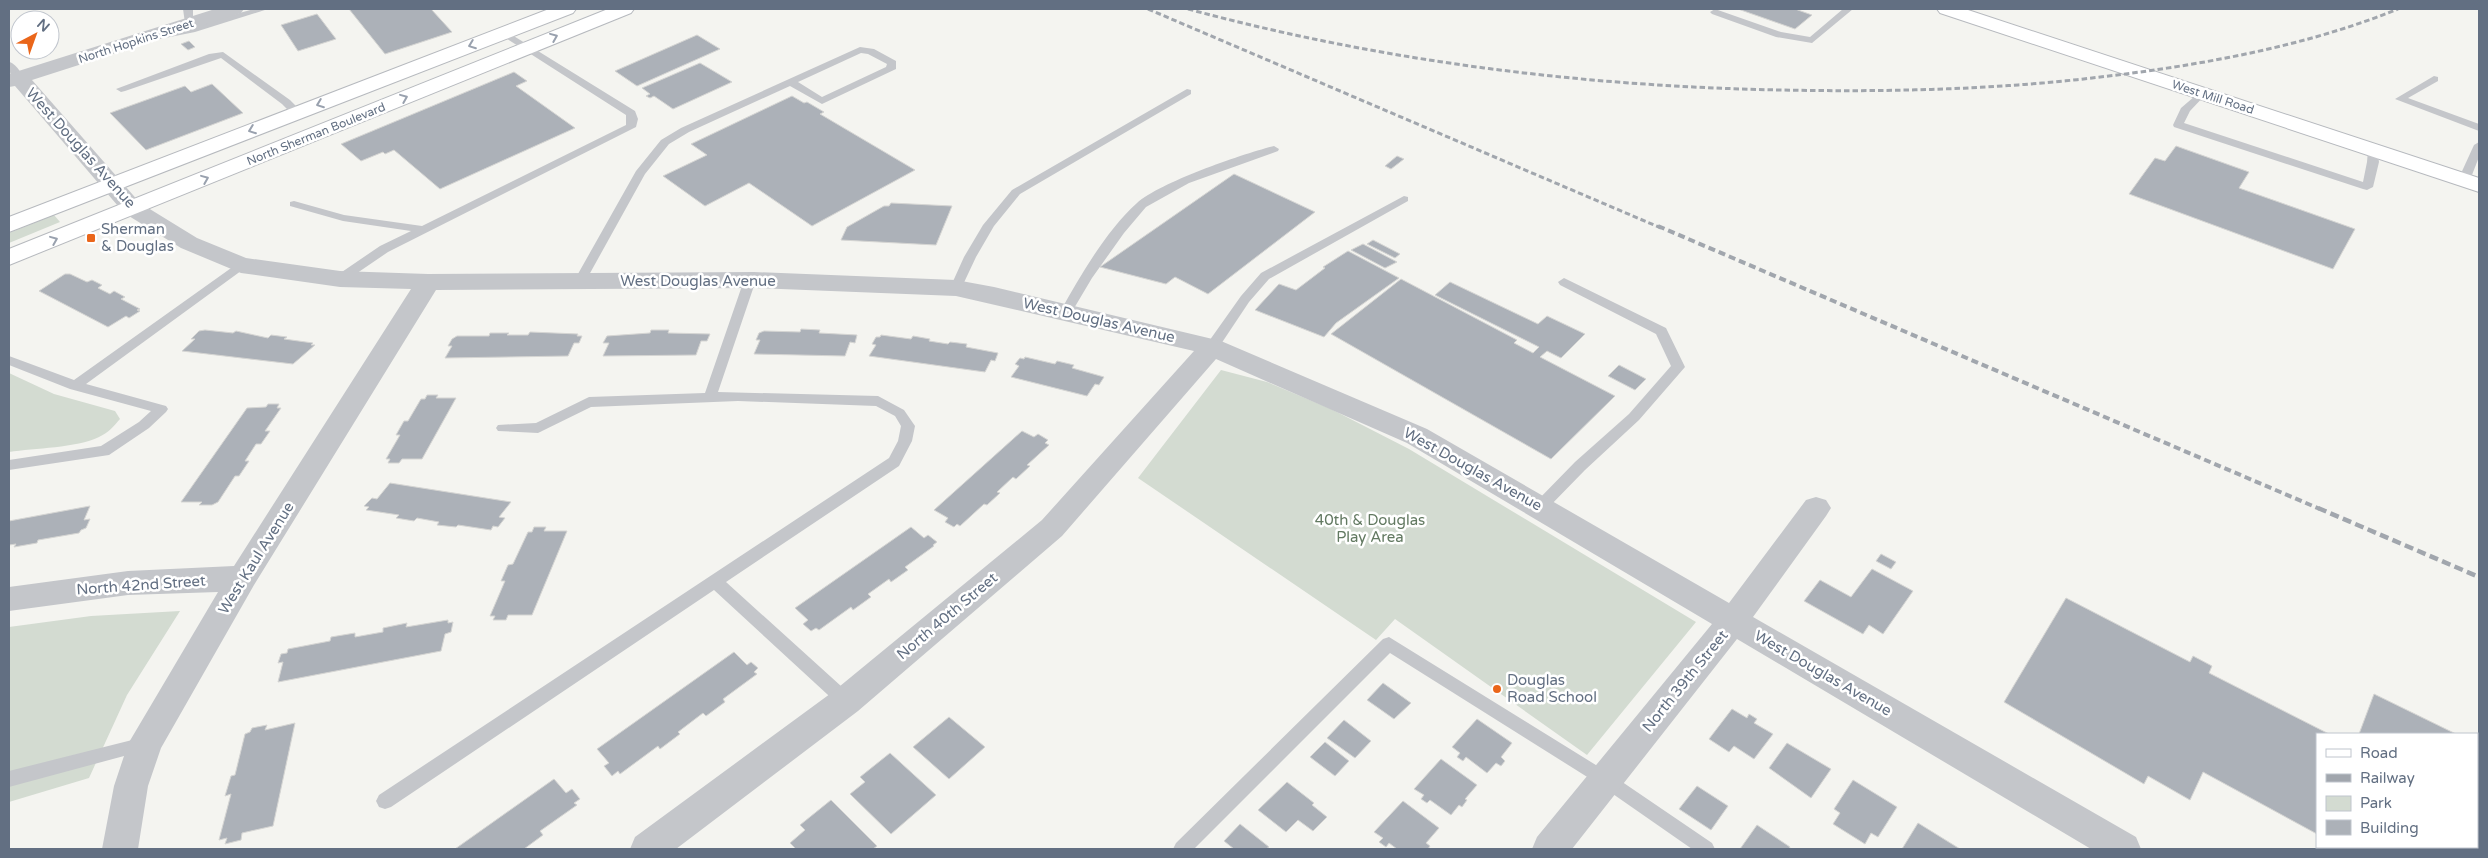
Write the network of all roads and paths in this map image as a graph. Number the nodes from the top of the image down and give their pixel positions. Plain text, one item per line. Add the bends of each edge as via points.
1 (234, 9) edge
2 (263, 9) edge
3 (566, 9) edge
4 (624, 9) edge
5 (1848, 9) edge
6 (1947, 9) edge
7 (1715, 12) dead end
8 (189, 16) edge
9 (504, 33) junction
10 (147, 38) junction
11 (527, 48) junction
12 (12, 74) edge
13 (2434, 79) dead end
14 (790, 82) junction
15 (121, 88) dead end
16 (1187, 92) dead end
17 (2202, 93) junction
18 (298, 113) junction
19 (2479, 128) edge
20 (2479, 145) edge
21 (1274, 148) dead end
22 (2373, 150) junction
23 (2472, 183) edge
24 (112, 185) junction
25 (1404, 199) dead end
26 (294, 204) dead end
27 (132, 208) junction
28 (9, 225) edge
29 (422, 229) junction
30 (9, 258) edge
31 (241, 265) junction
32 (340, 279) junction
33 (750, 280) junction
34 (580, 281) junction
35 (428, 282) junction
36 (1564, 282) dead end
37 (956, 288) junction
38 (1066, 312) junction
39 (1212, 347) junction
40 (9, 360) edge
41 (75, 386) junction
42 (710, 397) junction
43 (503, 428) dead end
44 (9, 465) edge
45 (1540, 507) junction
46 (1816, 508) dead end
47 (243, 577) junction
48 (715, 581) junction
49 (9, 599) edge
50 (1734, 620) junction
51 (846, 701) junction
52 (144, 744) junction
53 (9, 779) edge
54 (1606, 780) junction
55 (385, 801) dead end
56 (120, 849) edge
57 (648, 849) edge
58 (1182, 849) edge
59 (1550, 849) edge
60 (1706, 849) edge
61 (2123, 849) edge

1 - 8 street, North Hopkins Street
2 - 10 lane via 192,30
3 - 9 main road, North Sherman Boulevard
11 -> 4 main road, North Sherman Boulevard
5 - 7 lane via 1812,40 1779,35
6 - 17 main road, West Mill Road
8 - 10 street, North Hopkins Street
9 - 11 lane
9 -> 18 main road, North Sherman Boulevard
10 - 12 street, North Hopkins Street
27 -> 11 main road, North Sherman Boulevard
11 - 29 lane via 632,113 631,127
12 - 24 street, West Douglas Avenue
13 - 19 lane via 2400,99
14 - 14 lane via 860,50 870,51 892,63 891,69 822,102
14 - 34 lane via 684,130 665,142 640,173
15 - 18 lane via 213,56 223,56
16 - 37 lane via 1016,192 989,225
17 - 22 main road, West Mill Road
17 - 22 lane via 2185,110 2178,125 2366,187
18 -> 24 main road, North Sherman Boulevard
20 - 23 lane
21 - 38 lane via 1185,181 1142,206 1086,277
22 - 23 main road, West Mill Road
24 - 27 street, West Douglas Avenue
24 - 28 main road, North Sherman Boulevard
25 - 39 lane via 1265,276
26 - 29 lane via 343,218
30 -> 27 main road, North Sherman Boulevard
27 - 31 street, West Douglas Avenue via 189,243
29 - 32 lane via 384,249
31 - 32 street, West Douglas Avenue
31 - 41 lane
32 - 35 street, West Douglas Avenue
33 - 34 street, West Douglas Avenue
33 - 37 street, West Douglas Avenue
33 - 42 lane
34 - 35 street, West Douglas Avenue
35 - 47 street, West Kaul Avenue
36 - 45 lane via 1661,331 1678,367 1634,417
37 - 38 street, West Douglas Avenue
38 - 39 street, West Douglas Avenue
39 - 45 street, West Douglas Avenue via 1417,436
39 - 51 street, North 40th Street via 1052,528
40 - 41 lane
41 - 44 lane via 161,409 144,425 104,451
42 - 43 lane via 589,402 538,428
42 - 48 lane via 878,401 898,410 909,426 908,439 894,462
45 - 50 street, West Douglas Avenue
46 - 50 street, North 39th Street
47 - 49 street, North 42nd Street via 128,583
47 - 52 street, West Kaul Avenue
48 - 51 lane
48 - 55 lane
50 - 54 street, North 39th Street
50 - 61 street, West Douglas Avenue
51 - 57 street, North 40th Street
52 - 53 lane
52 - 56 street, West Kaul Avenue via 131,786
54 - 58 lane via 1389,644
54 - 59 street, North 39th Street
54 - 60 lane

